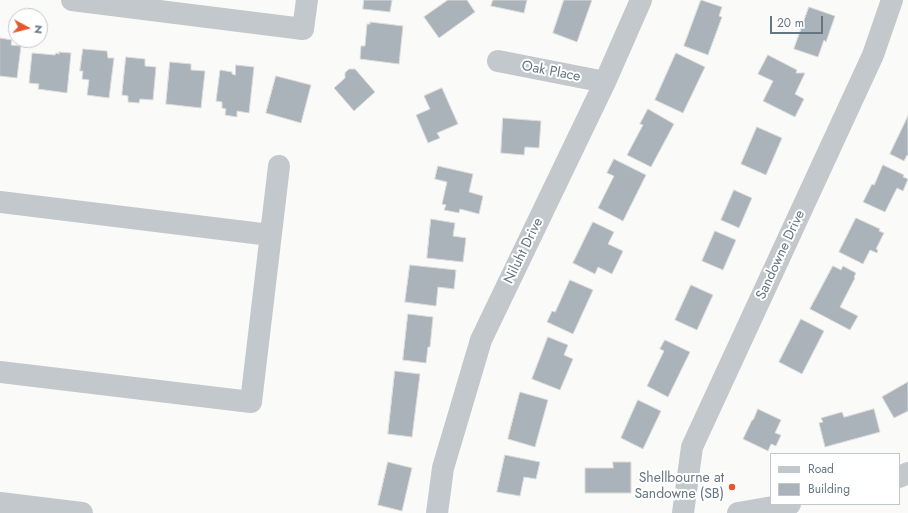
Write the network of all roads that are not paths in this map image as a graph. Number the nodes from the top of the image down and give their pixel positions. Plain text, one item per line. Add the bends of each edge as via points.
1 (72, 0) edge
2 (307, 0) edge
3 (641, 0) edge
4 (892, 0) edge
5 (498, 61) dead end
6 (605, 82) junction
7 (278, 166) dead end
8 (0, 202) edge
9 (270, 235) junction
10 (0, 372) edge
11 (0, 503) edge
12 (784, 505) edge
13 (47, 511) edge
14 (82, 513) edge
15 (437, 513) edge
16 (683, 513) edge
17 (738, 513) edge

1 - 2 street via 303,29
3 - 6 street, Niluht Drive
4 - 16 street, Sandowne Drive via 873,55 692,447
5 - 6 street, Oak Place
6 - 15 street, Niluht Drive via 481,340 443,468
7 - 9 street
8 - 9 street
9 - 10 street via 251,402
11 - 13 street
12 - 17 street
13 - 14 street

